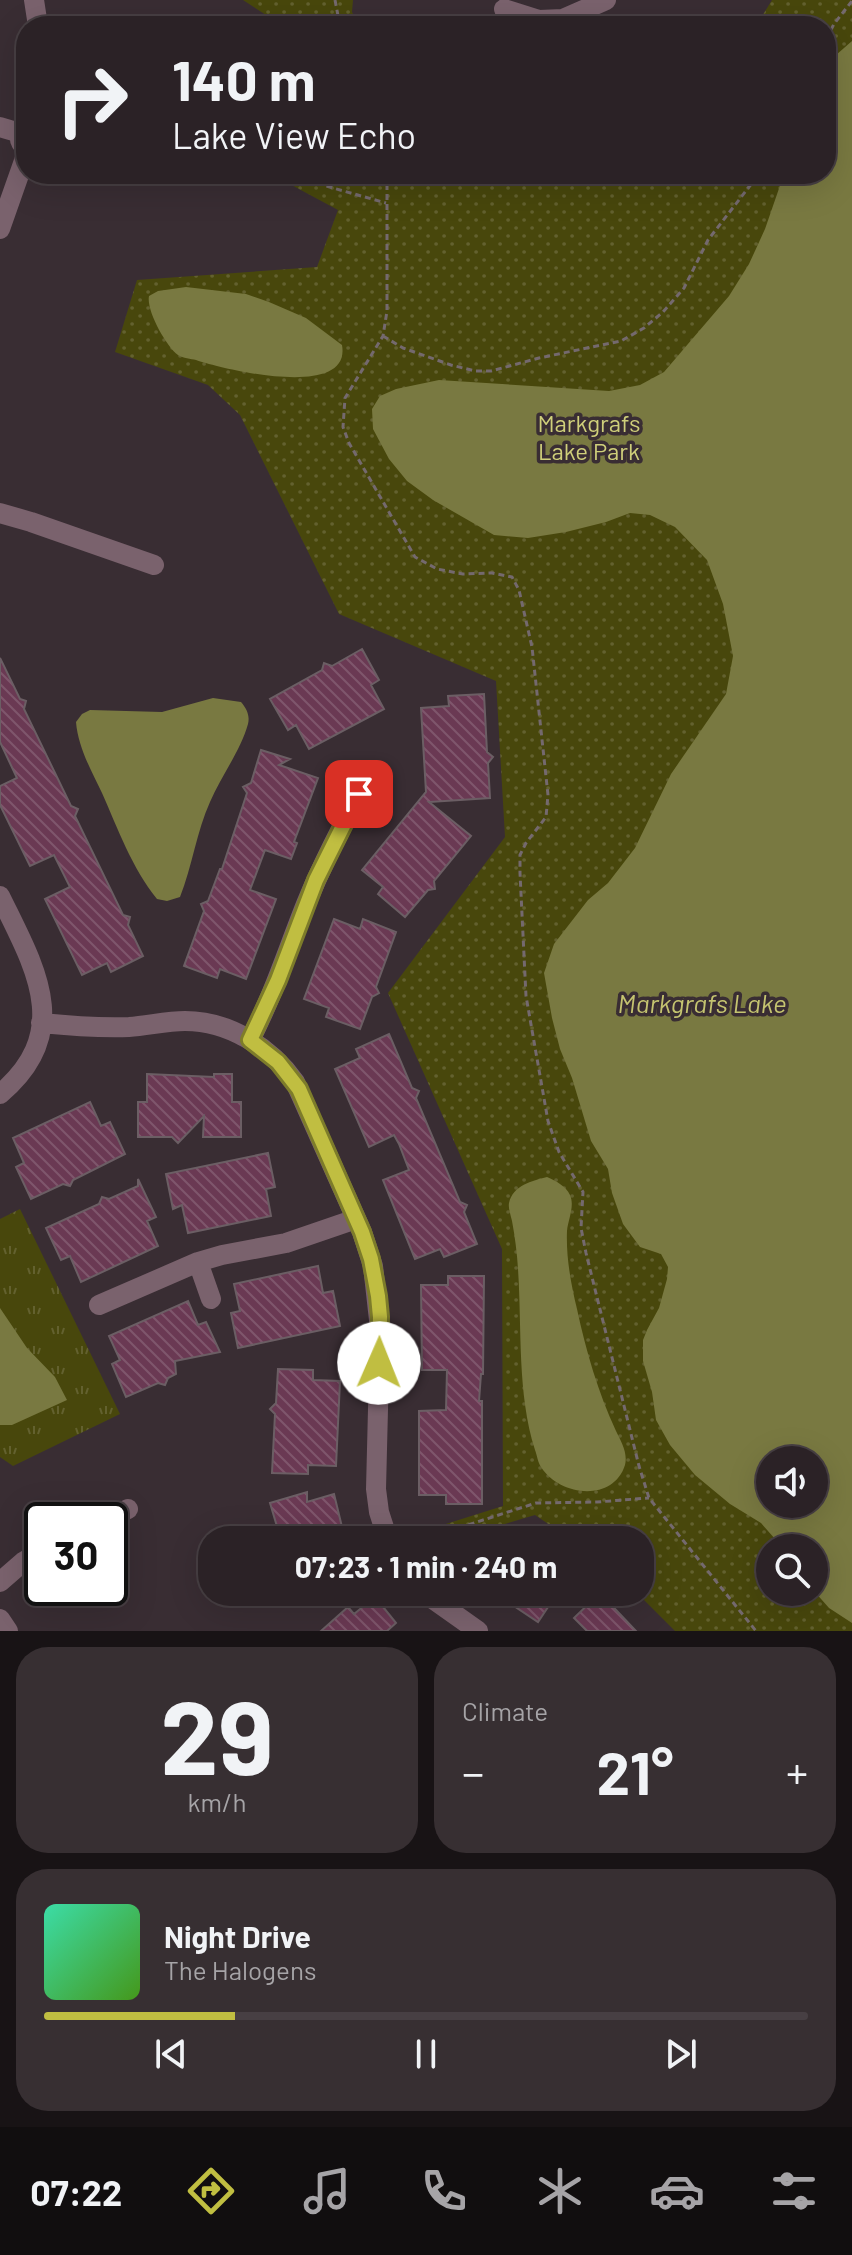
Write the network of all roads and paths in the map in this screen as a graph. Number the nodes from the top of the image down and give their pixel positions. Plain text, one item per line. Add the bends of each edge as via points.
1 (606, 0) edge
2 (852, 1) edge
3 (504, 9) dead end
4 (526, 16) edge
5 (570, 16) edge
6 (836, 21) edge
7 (16, 183) edge
8 (322, 184) edge
9 (387, 184) edge
10 (751, 184) edge
11 (386, 203) junction
12 (0, 229) edge
13 (383, 336) junction
14 (0, 513) edge
15 (154, 565) dead end
16 (369, 777) dead end
17 (0, 896) edge
18 (41, 1023) junction
19 (250, 1040) junction
20 (0, 1094) edge
21 (356, 1219) junction
22 (198, 1262) junction
23 (211, 1299) dead end
24 (99, 1305) dead end
25 (649, 1498) junction
26 (384, 1526) edge
27 (465, 1526) edge
28 (24, 1561) edge
29 (0, 1582) edge
30 (443, 1606) edge
31 (0, 1619) edge
32 (8, 1631) edge
33 (478, 1631) edge
34 (756, 1631) edge

1 - 5 street
2 - 6 path
3 - 4 street
7 - 12 street
8 - 11 path
9 - 11 path
10 - 13 path via 708,240 684,288 644,328 621,341 475,371 403,348
11 - 13 path
13 - 25 path via 345,398 343,427 349,443 415,557 437,569 512,577 519,590 532,647 548,795 546,817 520,855 526,996 548,1121 583,1192 586,1253
14 - 15 street
16 - 19 street via 316,880
17 - 18 street via 39,980
18 - 19 street via 104,1028 194,1022 226,1028
18 - 20 street via 27,1063
19 - 21 street via 278,1062 299,1089
21 - 22 street via 286,1243
21 - 26 street via 371,1259 379,1307 376,1489
22 - 23 street
22 - 24 street
25 - 27 path via 536,1503
25 - 34 path
28 - 29 street
30 - 33 street
31 - 32 street

